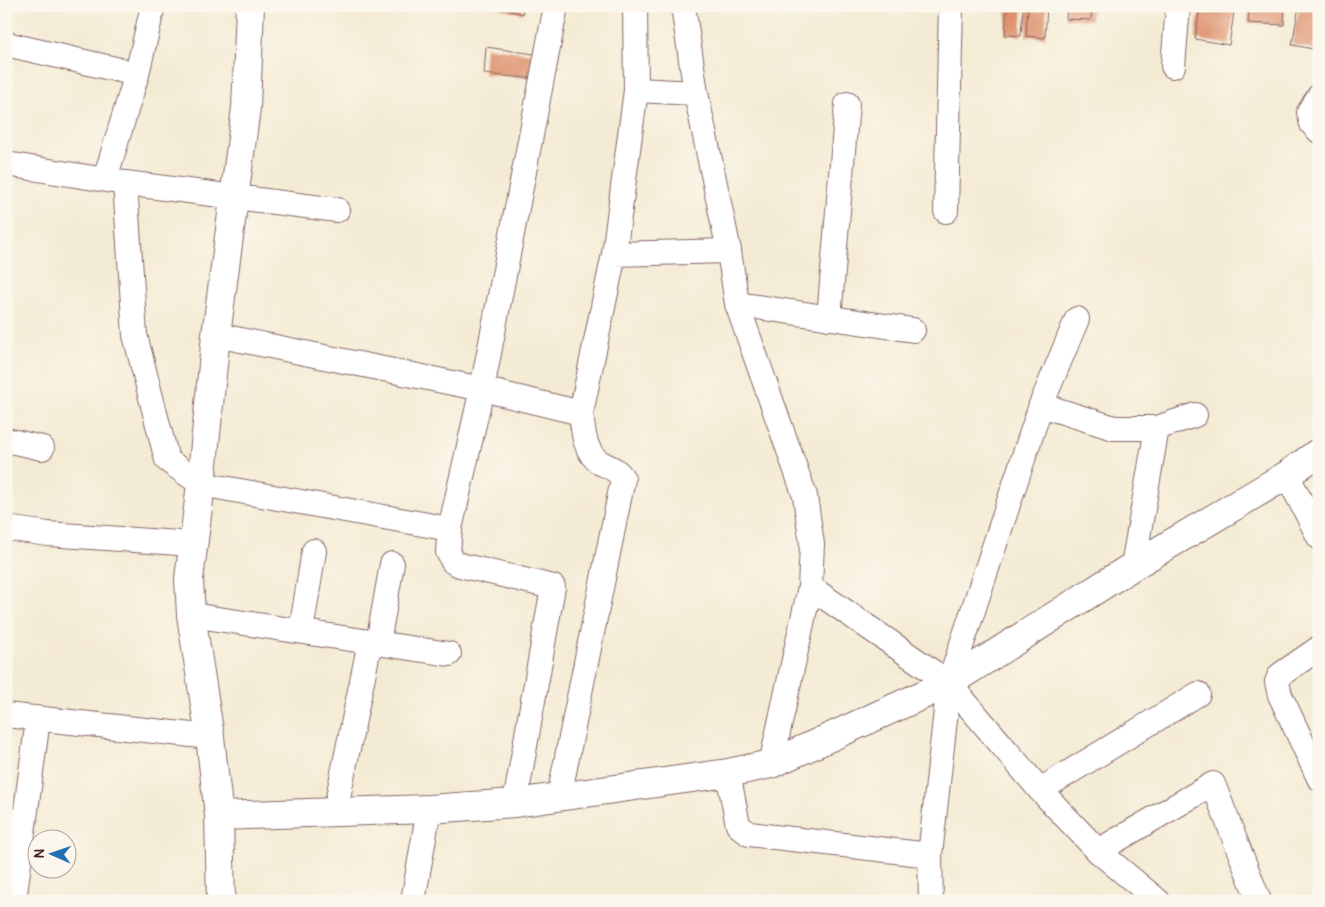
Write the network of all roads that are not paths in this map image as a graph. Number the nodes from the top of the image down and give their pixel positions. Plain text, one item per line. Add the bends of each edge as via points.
1 (153, 6) edge
2 (250, 6) edge
3 (556, 6) edge
4 (635, 6) edge
5 (683, 6) edge
6 (951, 6) edge
7 (1178, 6) edge
8 (6, 44) edge
9 (1173, 66) dead end
10 (137, 74) junction
11 (636, 90) junction
12 (696, 93) junction
13 (1319, 96) edge
14 (847, 104) dead end
15 (1319, 131) edge
16 (6, 164) edge
17 (115, 181) junction
18 (235, 197) junction
19 (337, 210) dead end
20 (946, 211) dead end
21 (729, 251) junction
22 (614, 254) junction
23 (737, 304) junction
24 (829, 318) junction
25 (1077, 319) dead end
26 (913, 330) dead end
27 (216, 335) junction
28 (482, 388) junction
29 (1041, 405) junction
30 (581, 413) junction
31 (1196, 415) dead end
32 (1157, 428) junction
33 (6, 440) edge
34 (42, 448) dead end
35 (1319, 452) edge
36 (1287, 475) junction
37 (201, 484) junction
38 (6, 528) edge
39 (450, 529) junction
40 (1319, 537) edge
41 (193, 544) junction
42 (314, 551) dead end
43 (392, 564) dead end
44 (1132, 566) junction
45 (810, 587) junction
46 (190, 615) junction
47 (301, 632) junction
48 (374, 643) junction
49 (1319, 648) edge
50 (449, 654) dead end
51 (950, 682) junction
52 (1198, 694) dead end
53 (6, 715) edge
54 (38, 719) junction
55 (210, 737) junction
56 (771, 764) junction
57 (728, 773) junction
58 (1319, 778) edge
59 (1040, 790) junction
60 (559, 797) junction
61 (515, 803) junction
62 (429, 809) junction
63 (335, 812) junction
64 (220, 816) junction
65 (1098, 851) junction
66 (930, 855) junction
67 (418, 899) edge
68 (14, 901) edge
69 (221, 901) edge
70 (931, 901) edge
71 (1158, 901) edge
72 (1259, 901) edge

1 - 10 street
2 - 18 street via 246,108
3 - 28 street
4 - 11 street
5 - 12 street
6 - 20 street
7 - 9 street
8 - 10 street
10 - 17 street
11 - 12 street
11 - 22 street
12 - 21 street
13 - 15 street via 1309,112 1312,124
14 - 24 street
16 - 17 street
17 - 18 street
17 - 37 street via 135,335 168,460
18 - 19 street
18 - 27 street
21 - 22 street
21 - 23 street
22 - 30 street
23 - 24 street
23 - 45 street via 805,496 812,544
24 - 26 street
25 - 29 street
27 - 28 street
27 - 37 street
28 - 30 street
28 - 39 street
29 - 32 street via 1114,428
29 - 51 street
30 - 60 street via 584,438 594,458 617,470 623,479
31 - 32 street
32 - 44 street
33 - 34 street
35 - 36 street
36 - 40 street
36 - 44 street
37 - 39 street
37 - 41 street
38 - 41 street
39 - 61 street via 448,552 453,562 552,587
41 - 46 street via 189,579
42 - 47 street
43 - 48 street
44 - 51 street
45 - 51 street
45 - 56 street
46 - 47 street
46 - 55 street
47 - 48 street
48 - 50 street
48 - 63 street
49 - 58 street via 1280,675 1277,682
51 - 56 street
51 - 59 street
51 - 66 street
52 - 59 street
53 - 54 street
54 - 55 street
54 - 68 street
55 - 64 street
56 - 57 street
57 - 60 street
57 - 66 street via 738,825 749,834
59 - 65 street
60 - 61 street
61 - 62 street
62 - 63 street
62 - 67 street
63 - 64 street
64 - 69 street
65 - 71 street
65 - 72 street via 1213,784
66 - 70 street

